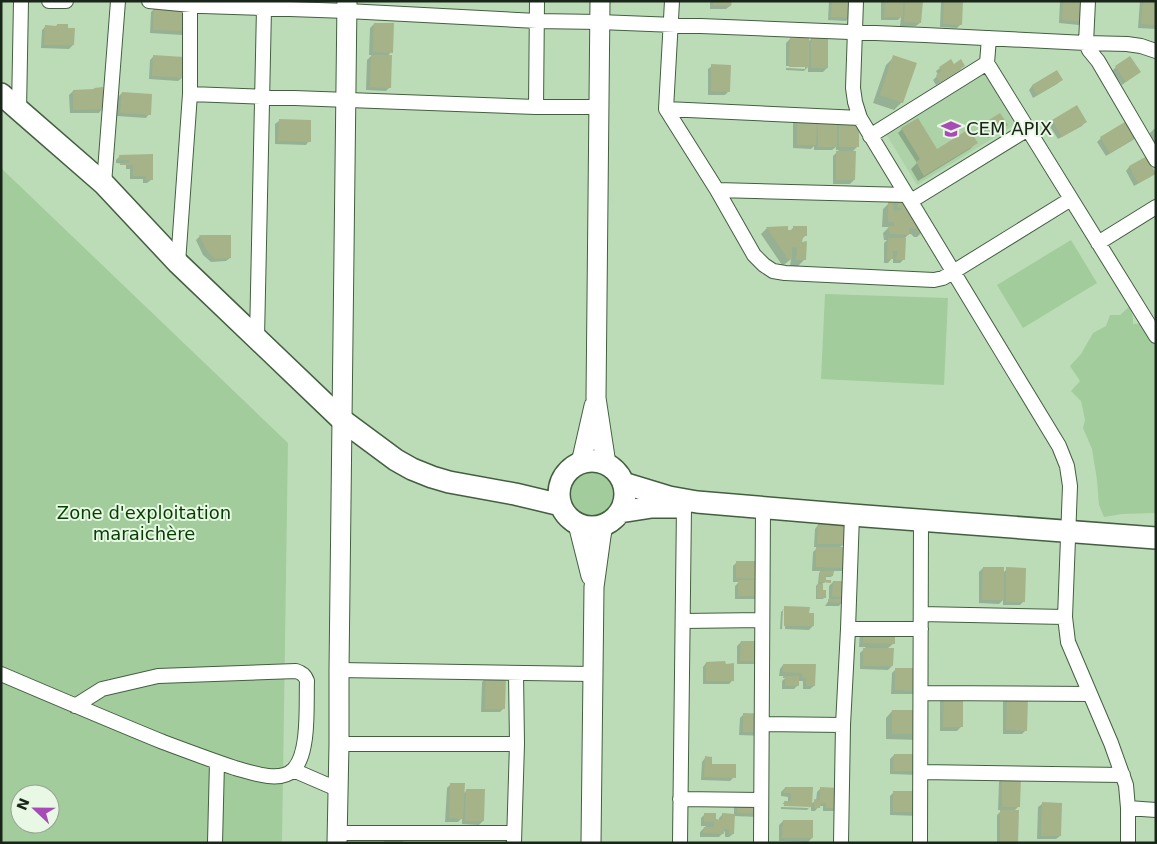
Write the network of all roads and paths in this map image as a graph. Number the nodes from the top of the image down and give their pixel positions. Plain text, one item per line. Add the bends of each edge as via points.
1 (21, 1) edge
2 (49, 1) edge
3 (60, 1) edge
4 (66, 1) edge
5 (118, 1) edge
6 (149, 1) edge
7 (537, 1) edge
8 (600, 1) edge
9 (672, 1) edge
10 (856, 1) edge
11 (1088, 1) edge
12 (198, 4) edge
13 (347, 6) edge
14 (264, 8) junction
15 (537, 21) junction
16 (599, 22) junction
17 (671, 25) junction
18 (855, 32) junction
19 (989, 38) junction
20 (1086, 43) junction
21 (1156, 51) edge
22 (987, 63) junction
23 (1, 94) edge
24 (190, 94) junction
25 (262, 97) junction
26 (346, 99) junction
27 (536, 107) junction
28 (599, 107) junction
29 (666, 109) junction
30 (19, 110) junction
31 (860, 118) junction
32 (1028, 129) junction
33 (870, 136) junction
34 (1156, 160) edge
35 (104, 184) junction
36 (717, 190) junction
37 (909, 198) junction
38 (1071, 199) junction
39 (1156, 207) edge
40 (1098, 243) junction
41 (178, 263) junction
42 (953, 272) junction
43 (1156, 336) edge
44 (257, 338) junction
45 (596, 398) junction
46 (342, 420) junction
47 (581, 463) junction
48 (606, 464) junction
49 (562, 480) junction
50 (623, 483) junction
51 (515, 494) junction
52 (690, 504) junction
53 (561, 505) junction
54 (763, 508) junction
55 (620, 512) junction
56 (852, 515) junction
57 (921, 520) junction
58 (578, 524) junction
59 (603, 525) junction
60 (1068, 531) junction
61 (1156, 538) edge
62 (594, 587) junction
63 (921, 614) junction
64 (1065, 617) junction
65 (762, 620) junction
66 (683, 622) junction
67 (848, 629) junction
68 (921, 629) junction
69 (339, 670) junction
70 (516, 673) junction
71 (1, 674) edge
72 (592, 674) junction
73 (921, 693) junction
74 (1090, 694) junction
75 (75, 706) junction
76 (762, 724) junction
77 (843, 725) junction
78 (340, 744) junction
79 (517, 744) junction
80 (217, 762) junction
81 (293, 770) junction
82 (921, 772) junction
83 (1123, 775) junction
84 (337, 790) junction
85 (680, 799) junction
86 (761, 800) junction
87 (1128, 808) junction
88 (1156, 810) edge
89 (337, 838) edge
90 (514, 838) edge
91 (215, 843) edge
92 (591, 843) edge
93 (680, 843) edge
94 (761, 843) edge
95 (842, 843) edge
96 (920, 843) edge
97 (1128, 843) edge

1 - 30 street
2 - 3 street
3 - 4 street
5 - 35 street
6 - 12 street
7 - 15 street
8 - 16 street
9 - 17 street
10 - 18 street
11 - 20 street
12 - 14 street
12 - 24 street
13 - 14 street
13 - 15 street
13 - 26 street
14 - 25 street
15 - 16 street
15 - 27 street
16 - 17 street
16 - 28 street
17 - 18 street
17 - 29 street
18 - 19 street
18 - 31 street via 853,88
19 - 20 street
19 - 22 street
20 - 21 street via 1127,44
20 - 34 street
22 - 32 street
22 - 33 street
23 - 30 main road
24 - 25 street
24 - 41 street
25 - 26 street
25 - 44 street
26 - 27 street
26 - 46 street
27 - 28 street
28 - 45 street
29 - 31 street
29 - 36 street
30 - 35 main road
31 - 33 street
32 - 37 street
32 - 38 street
33 - 37 street
35 - 41 main road
36 - 37 street
36 - 42 street via 754,255 773,271 934,280
37 - 42 street
38 - 40 street
38 - 42 street
39 - 40 street
40 - 43 street
41 - 44 main road
42 - 60 street via 1059,446 1070,486
44 - 46 main road
45 - 47 street
45 - 48 street
46 - 51 main road via 396,460 432,478
46 - 69 street
47 - 48 main road via 594,461
47 - 49 main road
48 - 50 main road via 617,472
49 - 51 main road
49 - 53 main road
50 - 52 main road
50 - 55 main road via 624,503
51 - 53 main road
52 - 54 main road
52 - 55 main road
52 - 66 street
53 - 58 main road
54 - 56 main road
54 - 65 street
55 - 59 main road
56 - 57 main road
56 - 67 street
57 - 60 main road
57 - 63 street
58 - 59 main road via 590,527
58 - 62 street
59 - 62 street
60 - 61 main road
60 - 64 street
62 - 72 street
63 - 64 street
63 - 68 street
64 - 74 street via 1068,642
65 - 66 street
65 - 76 street
66 - 85 street
67 - 68 street
67 - 77 street
68 - 73 street
69 - 70 street
69 - 78 street
70 - 72 street
70 - 79 street
71 - 75 street
72 - 92 street
73 - 74 street
73 - 82 street
74 - 83 street
75 - 80 street
75 - 81 street via 102,689 150,678 296,671 305,676 306,711 303,752
76 - 77 street
76 - 86 street
77 - 95 street
78 - 79 street
78 - 84 street
79 - 90 street
80 - 81 street via 266,776 276,777
80 - 91 street
81 - 84 street
82 - 83 street
82 - 96 street
83 - 87 street
84 - 89 street
85 - 86 street
85 - 93 street
86 - 94 street
87 - 88 street
87 - 97 street
89 - 90 street

